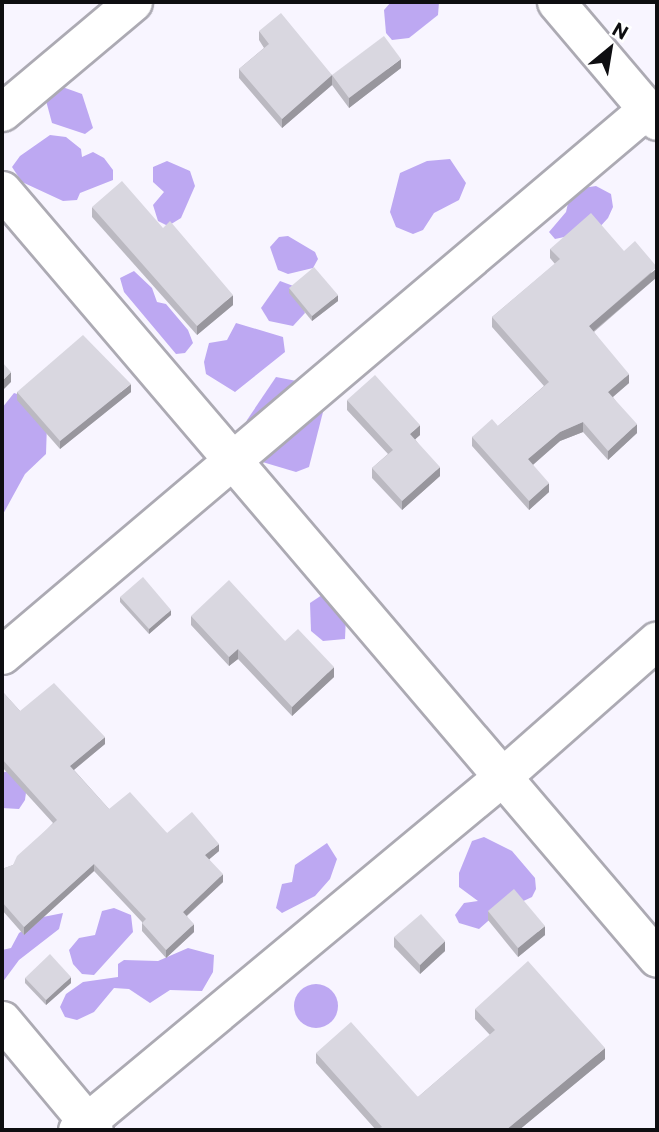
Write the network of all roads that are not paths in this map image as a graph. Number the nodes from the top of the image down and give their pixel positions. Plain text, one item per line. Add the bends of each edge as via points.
1 (133, 2) edge
2 (556, 2) edge
3 (2, 112) edge
4 (652, 115) edge
5 (2, 190) edge
6 (234, 461) junction
7 (657, 640) edge
8 (2, 655) edge
9 (503, 776) junction
10 (657, 958) edge
11 (2, 1020) edge
12 (86, 1128) edge

1 - 3 street
2 - 4 street
4 - 6 street
5 - 6 street
6 - 8 street
6 - 9 street
7 - 9 street
9 - 10 street
9 - 12 street
11 - 12 street

